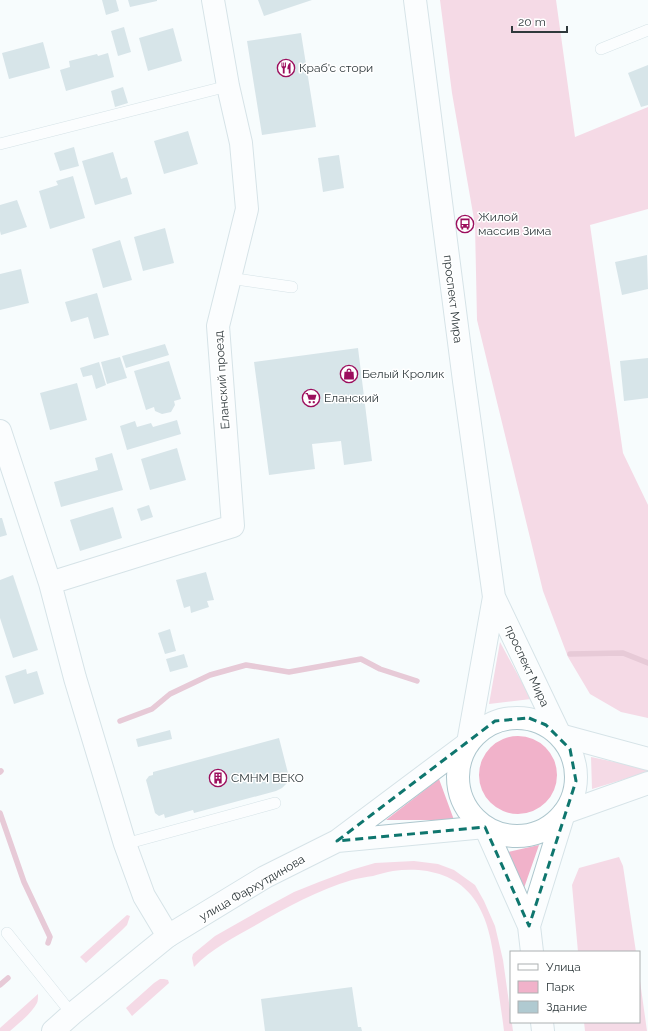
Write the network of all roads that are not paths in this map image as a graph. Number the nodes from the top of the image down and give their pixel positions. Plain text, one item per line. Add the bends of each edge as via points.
1 (213, 0) edge
2 (415, 0) edge
3 (648, 30) edge
4 (601, 49) dead end
5 (228, 86) junction
6 (0, 144) edge
7 (229, 278) junction
8 (292, 287) dead end
9 (0, 431) edge
10 (50, 583) junction
11 (494, 597) junction
12 (560, 735) junction
13 (468, 743) junction
14 (648, 759) edge
15 (648, 783) edge
16 (275, 803) dead end
17 (564, 813) junction
18 (485, 827) junction
19 (337, 841) junction
20 (125, 844) junction
21 (528, 926) junction
22 (7, 933) dead end
23 (168, 936) junction
24 (532, 951) edge
25 (72, 1014) junction
26 (54, 1031) edge

1 - 5 main road, Еланский проезд
2 - 11 main road, проспект Мира
3 - 4 lane
5 - 6 lane
5 - 7 main road, Еланский проезд via 240,143 247,209
7 - 8 lane
7 - 10 main road, Еланский проезд via 218,326 233,526
9 - 10 main road
10 - 20 main road via 75,678
11 - 12 main road, проспект Мира
11 - 13 main road, проспект Мира
12 - 13 main road via 546,724 529,718 512,717 495,721 480,730
12 - 14 main road
12 - 17 main road via 570,749 576,781 572,798
13 - 18 main road via 460,757 458,789 473,817
13 - 19 main road
15 - 17 main road
16 - 20 lane
17 - 18 main road via 552,825 536,833 519,836 502,834
17 - 21 main road
18 - 19 main road, улица Фархутдинова
18 - 21 main road
19 - 23 main road, улица Фархутдинова via 265,878
20 - 23 main road via 144,896
21 - 24 main road
22 - 25 lane
23 - 25 main road, улица Фархутдинова
25 - 26 main road, улица Фархутдинова

